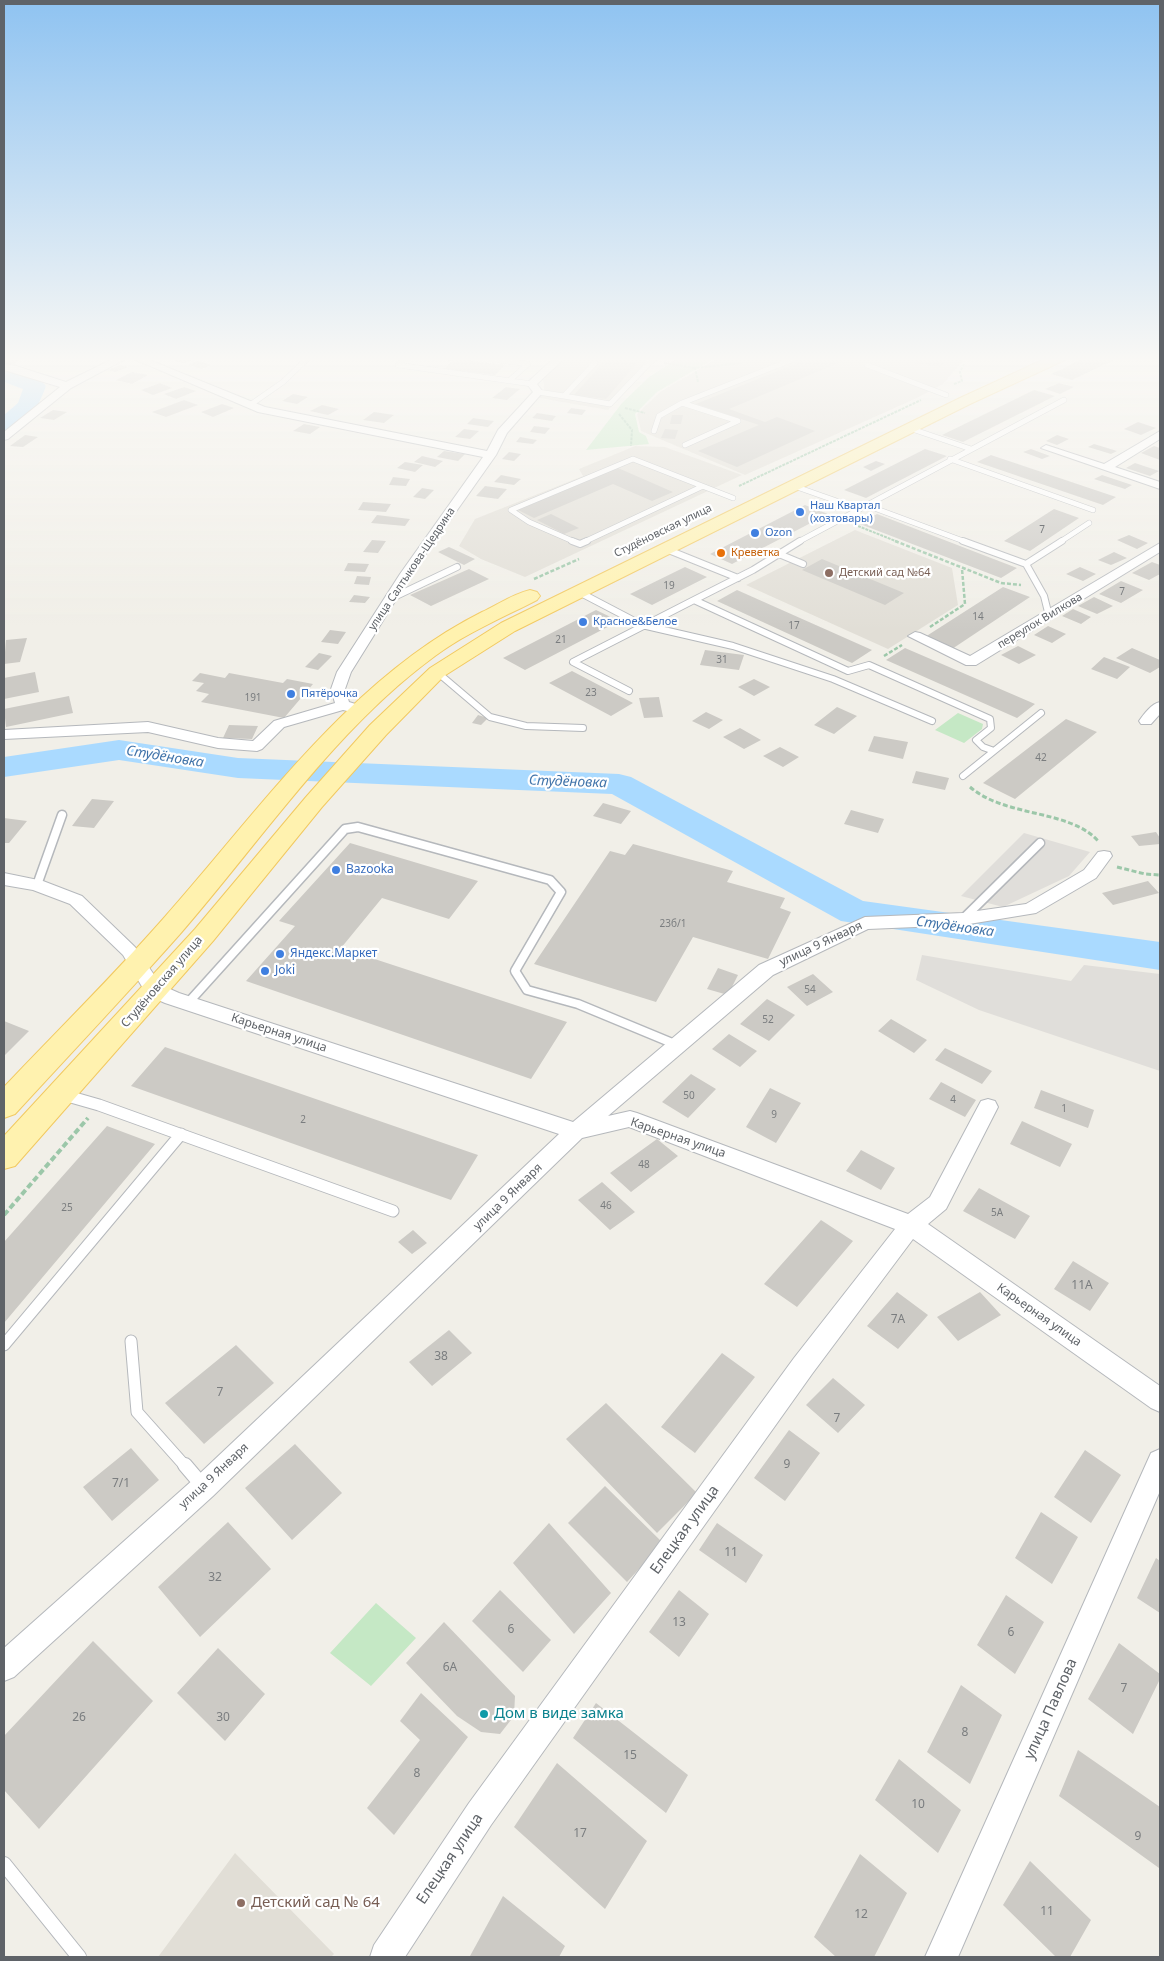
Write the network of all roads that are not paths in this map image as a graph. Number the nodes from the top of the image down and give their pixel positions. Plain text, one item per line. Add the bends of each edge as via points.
1 (457, 449) edge
2 (493, 449) edge
3 (827, 449) edge
4 (868, 449) edge
5 (971, 449) edge
6 (1048, 449) edge
7 (1137, 449) edge
8 (490, 455) junction
9 (950, 459) junction
10 (1107, 467) junction
11 (794, 486) junction
12 (1160, 486) edge
13 (702, 487) junction
14 (727, 496) junction
15 (866, 505) junction
16 (1093, 510) dead end
17 (1089, 523) dead end
18 (637, 544) dead end
19 (1160, 547) edge
20 (666, 549) junction
21 (779, 554) junction
22 (803, 564) dead end
23 (1026, 564) junction
24 (457, 567) dead end
25 (738, 578) junction
26 (537, 585) road end
27 (579, 592) junction
28 (390, 599) junction
29 (694, 600) junction
30 (1049, 616) junction
31 (642, 625) junction
32 (915, 636) dead end
33 (848, 671) junction
34 (437, 672) junction
35 (833, 679) junction
36 (629, 691) dead end
37 (1160, 706) edge
38 (351, 713) junction
39 (1041, 713) dead end
40 (932, 721) dead end
41 (1146, 721) dead end
42 (583, 728) dead end
43 (4, 735) edge
44 (994, 751) junction
45 (963, 776) road end
46 (62, 815) dead end
47 (1040, 843) dead end
48 (1098, 864) road end
49 (4, 879) edge
50 (37, 885) junction
51 (963, 919) junction
52 (171, 928) junction
53 (204, 935) junction
54 (136, 964) junction
55 (154, 990) junction
56 (188, 1003) junction
57 (98, 1005) junction
58 (132, 1016) junction
59 (677, 1045) junction
60 (61, 1094) junction
61 (4, 1106) edge
62 (988, 1107) dead end
63 (576, 1131) junction
64 (180, 1134) junction
65 (4, 1158) edge
66 (394, 1211) dead end
67 (910, 1224) junction
68 (131, 1341) dead end
69 (4, 1346) edge
70 (1160, 1400) edge
71 (1160, 1462) edge
72 (204, 1487) junction
73 (4, 1667) edge
74 (4, 1864) edge
75 (79, 1957) edge
76 (386, 1957) edge
77 (941, 1957) edge

1 - 8 street
2 - 8 street, улица Салтыкова-Щедрина
3 - 14 main road, Студёновская улица
4 - 11 main road, Студёновская улица
5 - 9 lane
6 - 10 street
7 - 10 street
8 - 28 street, улица Салтыкова-Щедрина
9 - 15 lane
9 - 16 lane
10 - 12 street
11 - 15 lane via 848,505
11 - 20 main road, Студёновская улица
13 - 13 lane via 633,459 511,510 529,522 580,544
13 - 14 lane
14 - 18 main road, Студёновская улица
15 - 21 lane
15 - 23 lane
17 - 23 lane
19 - 30 street, переулок Вилкова
20 - 25 lane
20 - 27 main road, Студёновская улица
21 - 22 lane
21 - 25 lane
23 - 30 lane via 1043,593
24 - 28 lane
25 - 29 lane
26 - 38 main road via 440,643
27 - 31 lane
27 - 34 main road, Студёновская улица via 508,627
28 - 38 street, улица Салтыкова-Щедрина via 344,672 338,689
29 - 31 lane
29 - 33 lane
30 - 32 street, переулок Вилкова via 972,662
31 - 35 lane via 733,646
31 - 36 lane via 573,662
33 - 35 lane
33 - 44 lane via 870,664 990,719 990,728 976,740
34 - 42 lane via 490,717 526,726
34 - 53 main road, Студёновская улица via 378,730 314,802
35 - 40 lane
37 - 41 street
38 - 43 street via 279,724 257,746 218,742 148,727
38 - 52 main road
39 - 44 lane
44 - 45 lane
46 - 50 lane
47 - 51 lane
48 - 51 street, улица 9 Января via 1030,909
49 - 50 street
50 - 54 street via 76,900 129,950
51 - 59 street, улица 9 Января via 865,923 766,970
52 - 53 main road via 171,944 182,946
52 - 54 main road
53 - 55 main road, Студёновская улица
54 - 55 street
54 - 57 main road
55 - 56 street, Карьерная улица
55 - 58 main road, Студёновская улица
56 - 59 lane via 345,828 358,827 550,880 561,892 515,971 527,990 578,1004
56 - 63 street, Карьерная улица
57 - 58 main road via 126,997 135,999
57 - 61 main road
58 - 60 main road, Студёновская улица
59 - 63 street, улица 9 Января
60 - 64 lane
60 - 65 main road, Студёновская улица
62 - 67 street, Елецкая улица via 938,1204
63 - 67 street, Карьерная улица via 630,1119
63 - 72 street, улица 9 Января
64 - 66 lane
64 - 69 lane
67 - 70 street, Карьерная улица
67 - 76 street, Елецкая улица via 803,1366 480,1814
68 - 72 lane via 137,1412
71 - 77 street, улица Павлова
72 - 73 street, улица 9 Января
74 - 75 lane

